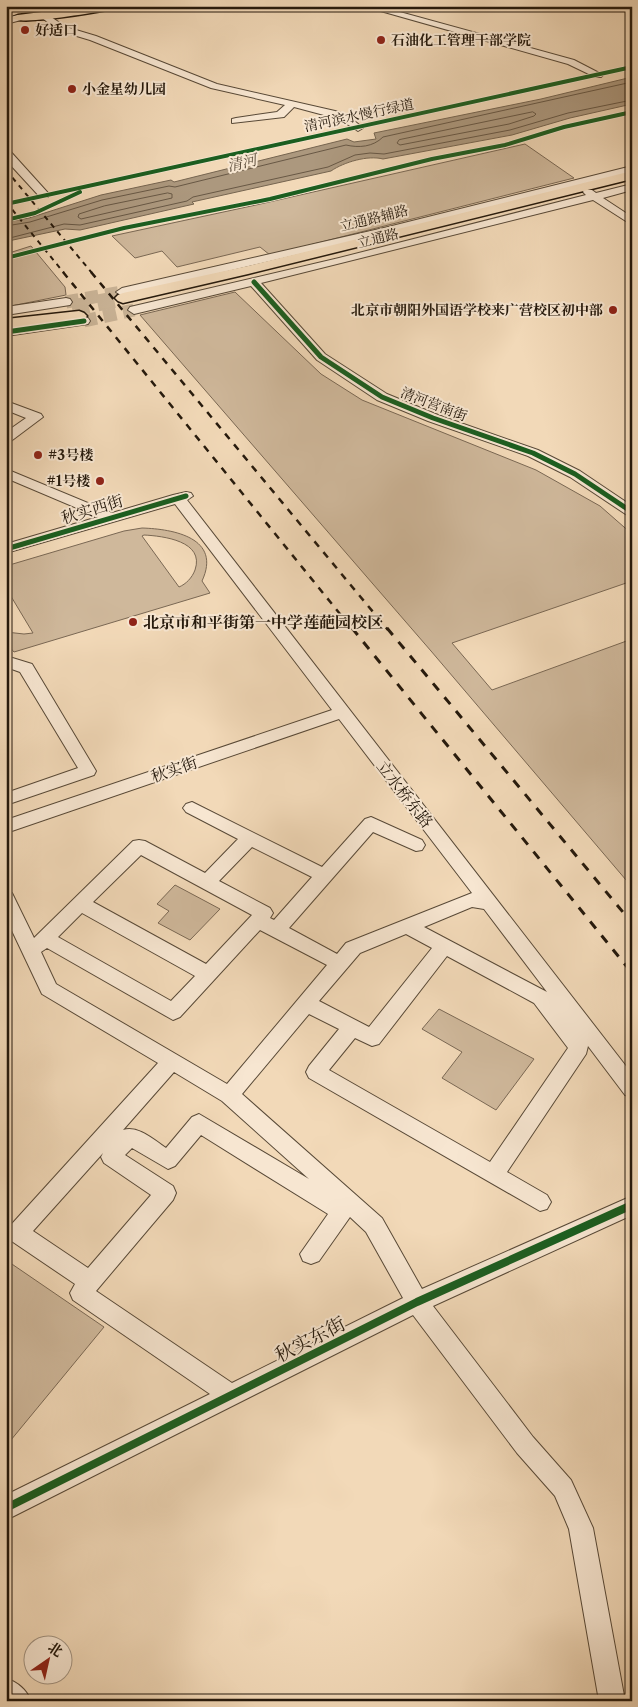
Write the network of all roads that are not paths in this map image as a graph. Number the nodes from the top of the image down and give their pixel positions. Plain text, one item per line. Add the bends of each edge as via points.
1 (35, 6) edge
2 (64, 6) edge
3 (113, 6) edge
4 (367, 6) edge
5 (6, 8) edge
6 (6, 13) edge
7 (11, 16) edge
8 (45, 16) junction
9 (598, 74) dead end
10 (291, 105) junction
11 (236, 121) dead end
12 (358, 128) dead end
13 (6, 153) edge
14 (632, 169) edge
15 (632, 175) edge
16 (632, 182) edge
17 (632, 187) edge
18 (592, 190) junction
19 (44, 195) dead end
20 (632, 212) edge
21 (632, 222) edge
22 (467, 224) junction
23 (487, 224) junction
24 (409, 225) junction
25 (390, 235) junction
26 (254, 282) junction
27 (127, 302) junction
28 (6, 311) edge
29 (75, 312) junction
30 (6, 317) edge
31 (6, 324) edge
32 (6, 332) edge
33 (6, 405) edge
34 (6, 438) edge
35 (6, 473) edge
36 (182, 497) joint
37 (632, 512) edge
38 (111, 518) junction
39 (6, 549) edge
40 (6, 661) edge
41 (342, 712) junction
42 (6, 799) edge
43 (192, 808) dead end
44 (6, 826) edge
45 (250, 838) junction
46 (416, 845) dead end
47 (323, 875) junction
48 (207, 882) junction
49 (6, 898) edge
50 (487, 901) junction
51 (80, 903) junction
52 (261, 917) junction
53 (280, 926) junction
54 (406, 926) junction
55 (38, 945) junction
56 (444, 946) junction
57 (339, 963) junction
58 (208, 974) junction
59 (306, 1002) junction
60 (352, 1027) junction
61 (171, 1062) junction
62 (632, 1089) edge
63 (229, 1095) junction
64 (494, 1175) junction
65 (540, 1202) dead end
66 (632, 1205) edge
67 (345, 1206) junction
68 (310, 1254) dead end
69 (90, 1282) junction
70 (416, 1302) junction
71 (231, 1396) junction
72 (6, 1508) edge
73 (6, 1691) edge
74 (18, 1701) edge
75 (612, 1701) edge

1 - 6 main road
2 - 7 main road
3 - 8 main road
4 - 9 street via 571,62
5 - 7 street
7 - 8 main road
8 - 10 street via 63,29 94,38 214,86
10 - 11 street via 280,115
10 - 12 street via 343,117
13 - 19 street
14 - 18 street, 立通路辅路
15 - 18 main road, 立通路
16 - 18 main road, 立通路
17 - 18 street, 立通路辅路
18 - 20 street
18 - 21 street
18 - 22 main road, 立通路
18 - 23 street, 立通路辅路
18 - 24 street, 立通路辅路
18 - 25 main road, 立通路
22 - 23 main road
22 - 27 main road, 立通路
23 - 26 street, 立通路辅路
24 - 25 main road
24 - 27 street, 立通路辅路
25 - 27 main road, 立通路
26 - 27 street, 立通路辅路
26 - 37 street, 清河营南街 via 322,357 382,397 540,456 595,486
28 - 29 street
29 - 30 main road
29 - 31 main road
29 - 32 street
33 - 34 street via 36,417
35 - 38 street
36 - 38 street, 秋实西街
36 - 41 street, 立水桥东路
38 - 39 street, 秋实西街
40 - 42 street via 26,668 88,771
41 - 44 street, 秋实街
41 - 50 street, 立水桥东路
43 - 45 street
45 - 47 street
45 - 48 street
46 - 47 street via 371,823
47 - 53 street
48 - 51 street via 139,846
48 - 52 street
49 - 55 street
50 - 54 street via 471,900
50 - 62 street, 立水桥东路
51 - 55 street
51 - 58 street
52 - 53 street
52 - 58 street
53 - 57 street
54 - 56 street
54 - 57 street via 352,948
55 - 58 street via 173,1012
55 - 61 street via 49,989
56 - 60 street via 372,1038
56 - 64 street via 541,998 579,1048
57 - 59 street
59 - 60 street
59 - 63 street
60 - 64 street via 316,1072
61 - 63 street
61 - 69 street via 18,1233
63 - 67 street
64 - 65 street
66 - 70 street, 秋实东街
67 - 68 street
67 - 69 street via 200,1123 168,1160 130,1136 111,1157 166,1193
67 - 70 street via 374,1225
69 - 71 street via 81,1293
70 - 71 street, 秋实东街
70 - 75 street via 525,1445 563,1488 581,1528
71 - 72 street, 秋实东街
73 - 74 street

